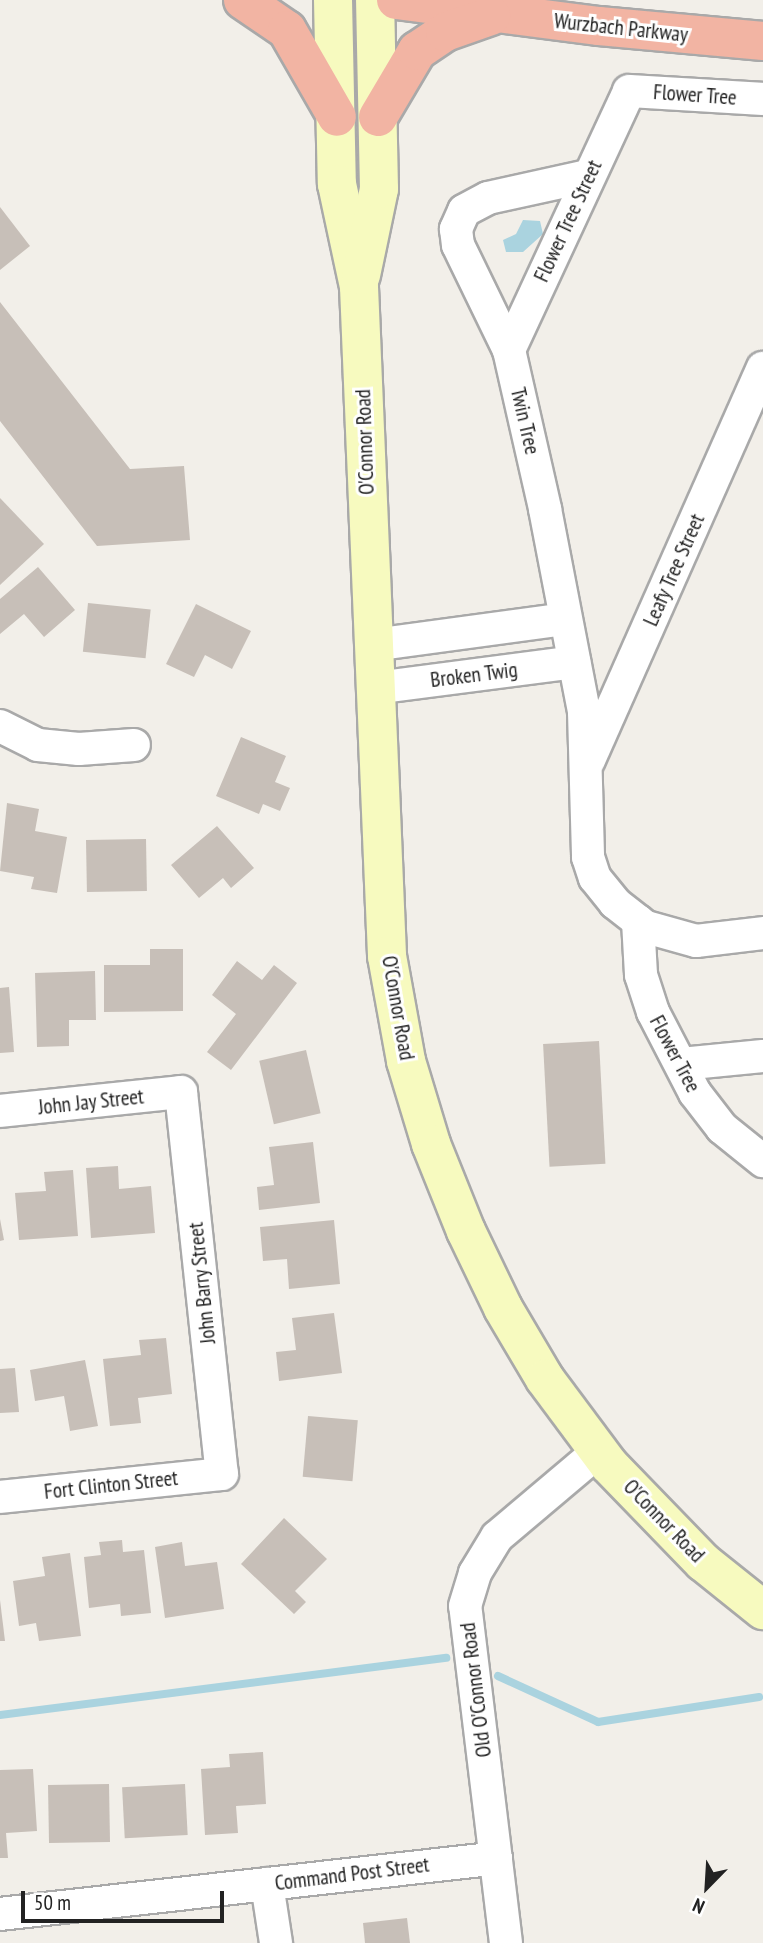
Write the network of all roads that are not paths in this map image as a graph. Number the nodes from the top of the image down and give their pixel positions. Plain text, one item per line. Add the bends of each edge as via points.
1 (243, 0) edge
2 (333, 0) edge
3 (375, 0) edge
4 (396, 0) edge
5 (496, 15) junction
6 (763, 41) edge
7 (628, 93) joint
8 (763, 99) edge
9 (337, 117) junction
10 (378, 117) junction
11 (588, 176) junction
12 (359, 287) junction
13 (509, 350) junction
14 (763, 368) edge
15 (565, 619) junction
16 (373, 645) junction
17 (574, 662) junction
18 (375, 688) junction
19 (0, 726) edge
20 (134, 745) dead end
21 (584, 771) junction
22 (638, 921) junction
23 (763, 933) edge
24 (763, 1056) edge
25 (681, 1064) junction
26 (181, 1092) joint
27 (0, 1111) edge
28 (763, 1161) edge
29 (600, 1450) junction
30 (222, 1474) joint
31 (0, 1497) edge
32 (763, 1610) edge
33 (496, 1858) junction
34 (267, 1884) junction
35 (0, 1914) edge
36 (276, 1943) edge
37 (506, 1943) edge

1 - 9 highway via 287,30
2 - 9 main road, O'Connor Road
3 - 10 main road, O'Connor Road
4 - 5 highway, Wurzbach Parkway
5 - 6 highway, Wurzbach Parkway
5 - 10 highway via 444,32 417,51
7 - 8 street, Flower Tree
7 - 11 street, Flower Tree Street
9 - 12 main road, O'Connor Road via 337,184
10 - 12 main road, O'Connor Road via 379,189
11 - 13 street, Flower Tree Street
11 - 13 street, Twin Tree via 488,198 458,218 458,245
12 - 16 main road, O'Connor Road
13 - 15 street, Twin Tree
14 - 21 street, Leafy Tree Street
15 - 16 street, Broken Twig
15 - 17 street, Twin Tree
16 - 18 main road, O'Connor Road
17 - 18 street, Broken Twig
17 - 21 street, Twin Tree via 583,712
18 - 29 main road, O'Connor Road via 387,956 409,1073 431,1144 503,1308 545,1379
19 - 20 street via 38,745 79,749
21 - 22 street, Twin Tree via 584,835 595,878 615,903
22 - 23 street, Twin Tree via 668,936 696,942
22 - 25 street, Flower Tree via 641,975 653,1012
24 - 25 street
25 - 28 street, Flower Tree via 707,1111
26 - 27 street, John Jay Street
26 - 30 street, John Barry Street
29 - 32 main road, O'Connor Road via 703,1562
29 - 33 street, Old O'Connor Road via 497,1537 475,1573 465,1606
30 - 31 street, Fort Clinton Street
33 - 34 street, Command Post Street
33 - 37 street, Old O'Connor Road
34 - 35 street, Command Post Street
34 - 36 street

